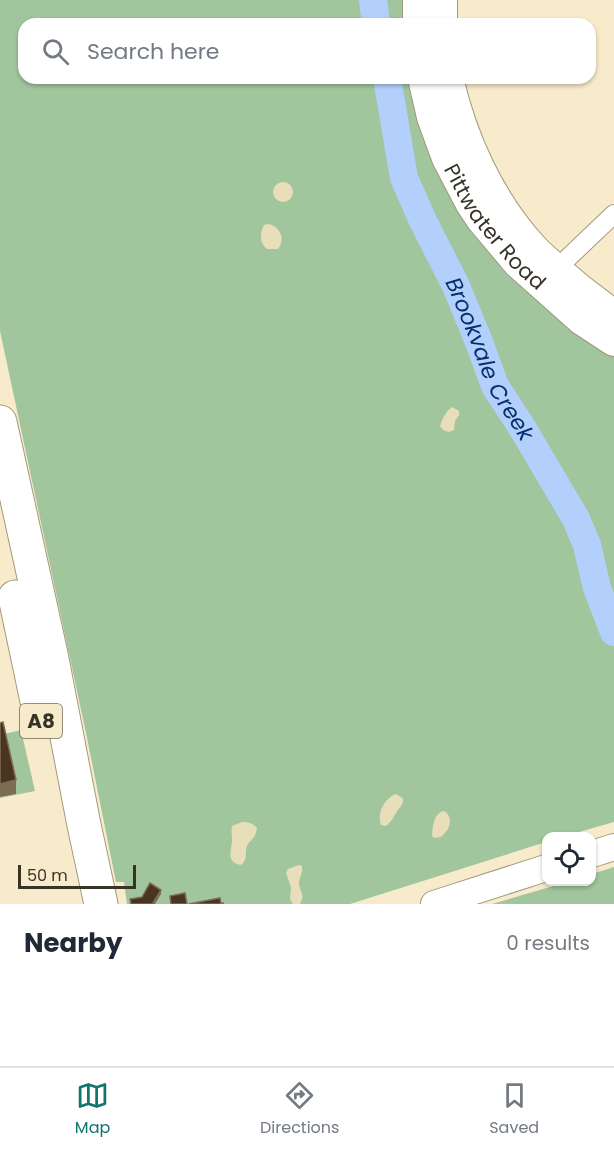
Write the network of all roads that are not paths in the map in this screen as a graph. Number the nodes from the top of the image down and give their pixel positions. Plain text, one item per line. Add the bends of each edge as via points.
1 (418, 0) edge
2 (442, 0) edge
3 (418, 18) edge
4 (442, 18) edge
5 (424, 84) edge
6 (450, 84) edge
7 (614, 214) edge
8 (548, 276) junction
9 (614, 315) edge
10 (614, 341) edge
11 (0, 422) edge
12 (0, 527) edge
13 (20, 613) edge
14 (614, 847) edge
15 (596, 852) edge
16 (542, 869) edge
17 (79, 904) edge
18 (101, 904) edge
19 (434, 904) edge

1 - 3 main road
2 - 4 main road
5 - 8 main road, Pittwater Road via 447,158 471,204 511,256
6 - 8 main road, Pittwater Road via 475,159
7 - 8 street
8 - 9 main road, Pittwater Road
8 - 10 main road, Pittwater Road via 582,320
11 - 13 highway, A8
12 - 13 highway, A8
13 - 17 highway, A8
13 - 18 highway, A8 via 51,654
14 - 15 main road
16 - 19 main road

